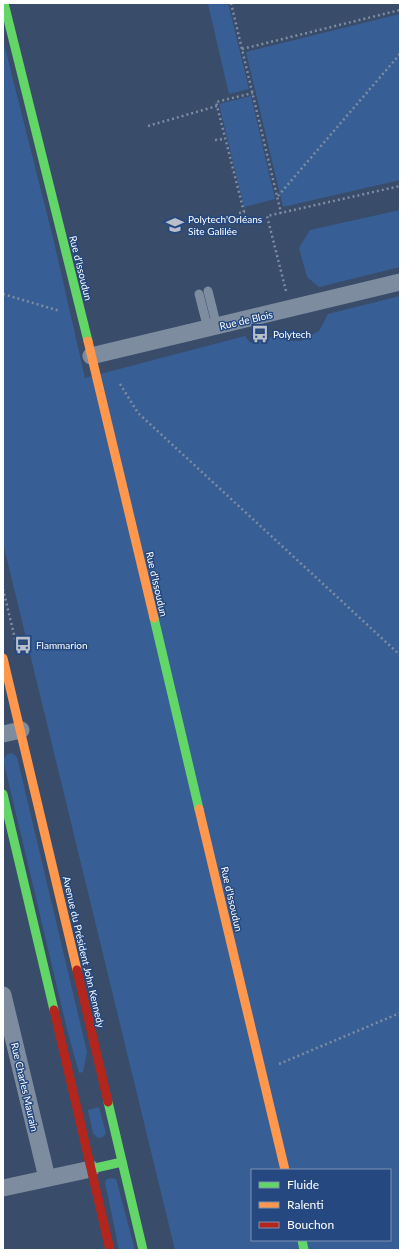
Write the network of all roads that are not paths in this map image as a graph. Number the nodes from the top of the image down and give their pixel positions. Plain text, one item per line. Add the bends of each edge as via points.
1 (4, 3) edge
2 (400, 282) edge
3 (204, 293) dead end
4 (212, 328) junction
5 (91, 356) junction
6 (3, 658) edge
7 (20, 730) junction
8 (3, 734) edge
9 (3, 794) edge
10 (3, 995) edge
11 (122, 1162) junction
12 (91, 1169) junction
13 (285, 1169) edge
14 (47, 1178) junction
15 (3, 1188) edge
16 (110, 1250) edge
17 (143, 1250) edge

1 - 5 street, Rue d'Issoudun
2 - 4 street, Rue de Blois
3 - 4 lane
4 - 5 street, Rue de Blois
5 - 13 street, Rue d'Issoudun
6 - 7 street, Avenue du Président John Kennedy
7 - 8 street
7 - 11 street, Avenue du Président John Kennedy
9 - 12 street
10 - 14 street, Rue Charles Maurain
11 - 12 street
11 - 17 street, Avenue du Président John Kennedy
12 - 14 street
12 - 16 street
14 - 15 street

